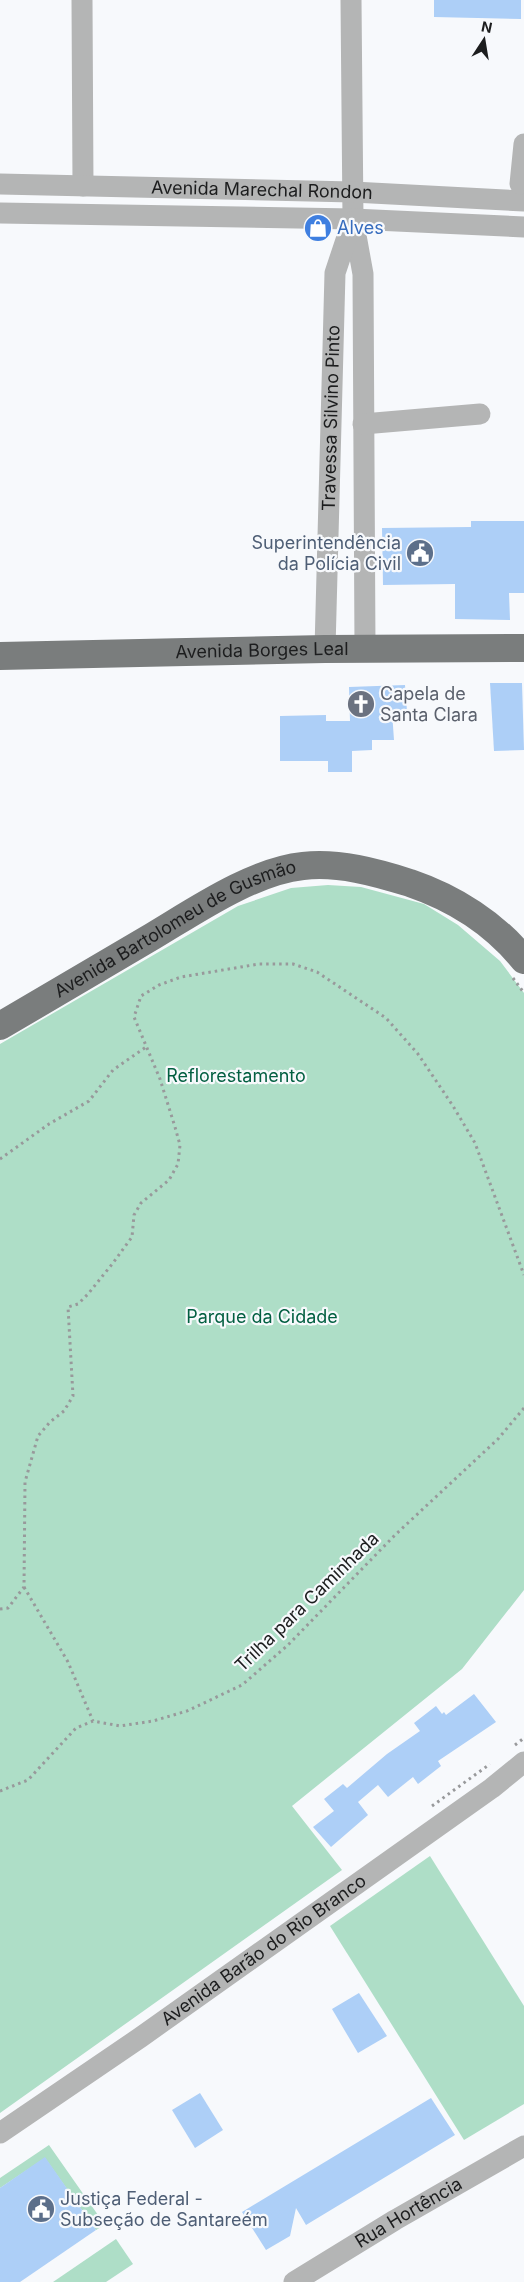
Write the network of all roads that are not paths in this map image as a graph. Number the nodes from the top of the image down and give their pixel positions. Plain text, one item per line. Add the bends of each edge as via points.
1 (82, 0) edge
2 (351, 0) edge
3 (524, 144) edge
4 (10, 184) edge
5 (83, 186) junction
6 (166, 188) junction
7 (353, 192) junction
8 (522, 192) edge
9 (9, 213) edge
10 (167, 216) junction
11 (353, 219) junction
12 (524, 227) edge
13 (480, 414) dead end
14 (363, 424) junction
15 (365, 648) junction
16 (524, 648) edge
17 (325, 649) junction
18 (0, 656) edge
19 (517, 967) edge
20 (0, 1026) edge
21 (524, 1762) edge
22 (0, 2132) edge
23 (524, 2146) edge
24 (294, 2282) edge

1 - 5 street
2 - 7 street, Travessa Silvino Pinto
3 - 8 street
4 - 5 street, Avenida Marechal Rondon
4 - 9 street
5 - 6 street, Avenida Marechal Rondon
6 - 7 street, Avenida Marechal Rondon
6 - 10 street
7 - 8 street, Avenida Marechal Rondon
7 - 11 street, Travessa Silvino Pinto
9 - 10 street, Avenida Marechal Rondon
10 - 11 street, Avenida Marechal Rondon
11 - 12 street, Avenida Marechal Rondon
11 - 14 street, Travessa Silvino Pinto via 363,274
11 - 17 street, Travessa Silvino Pinto via 335,273
13 - 14 street
14 - 15 street, Travessa Silvino Pinto
15 - 16 main road, Avenida Borges Leal
15 - 17 main road, Avenida Borges Leal
17 - 18 main road, Avenida Borges Leal
19 - 20 main road, Avenida Bartolomeu de Gusmão via 515,949 472,912 432,891 362,869 302,866 246,884 205,905
21 - 22 street, Avenida Barão do Rio Branco via 256,1956
23 - 24 street, Rua Hortência

